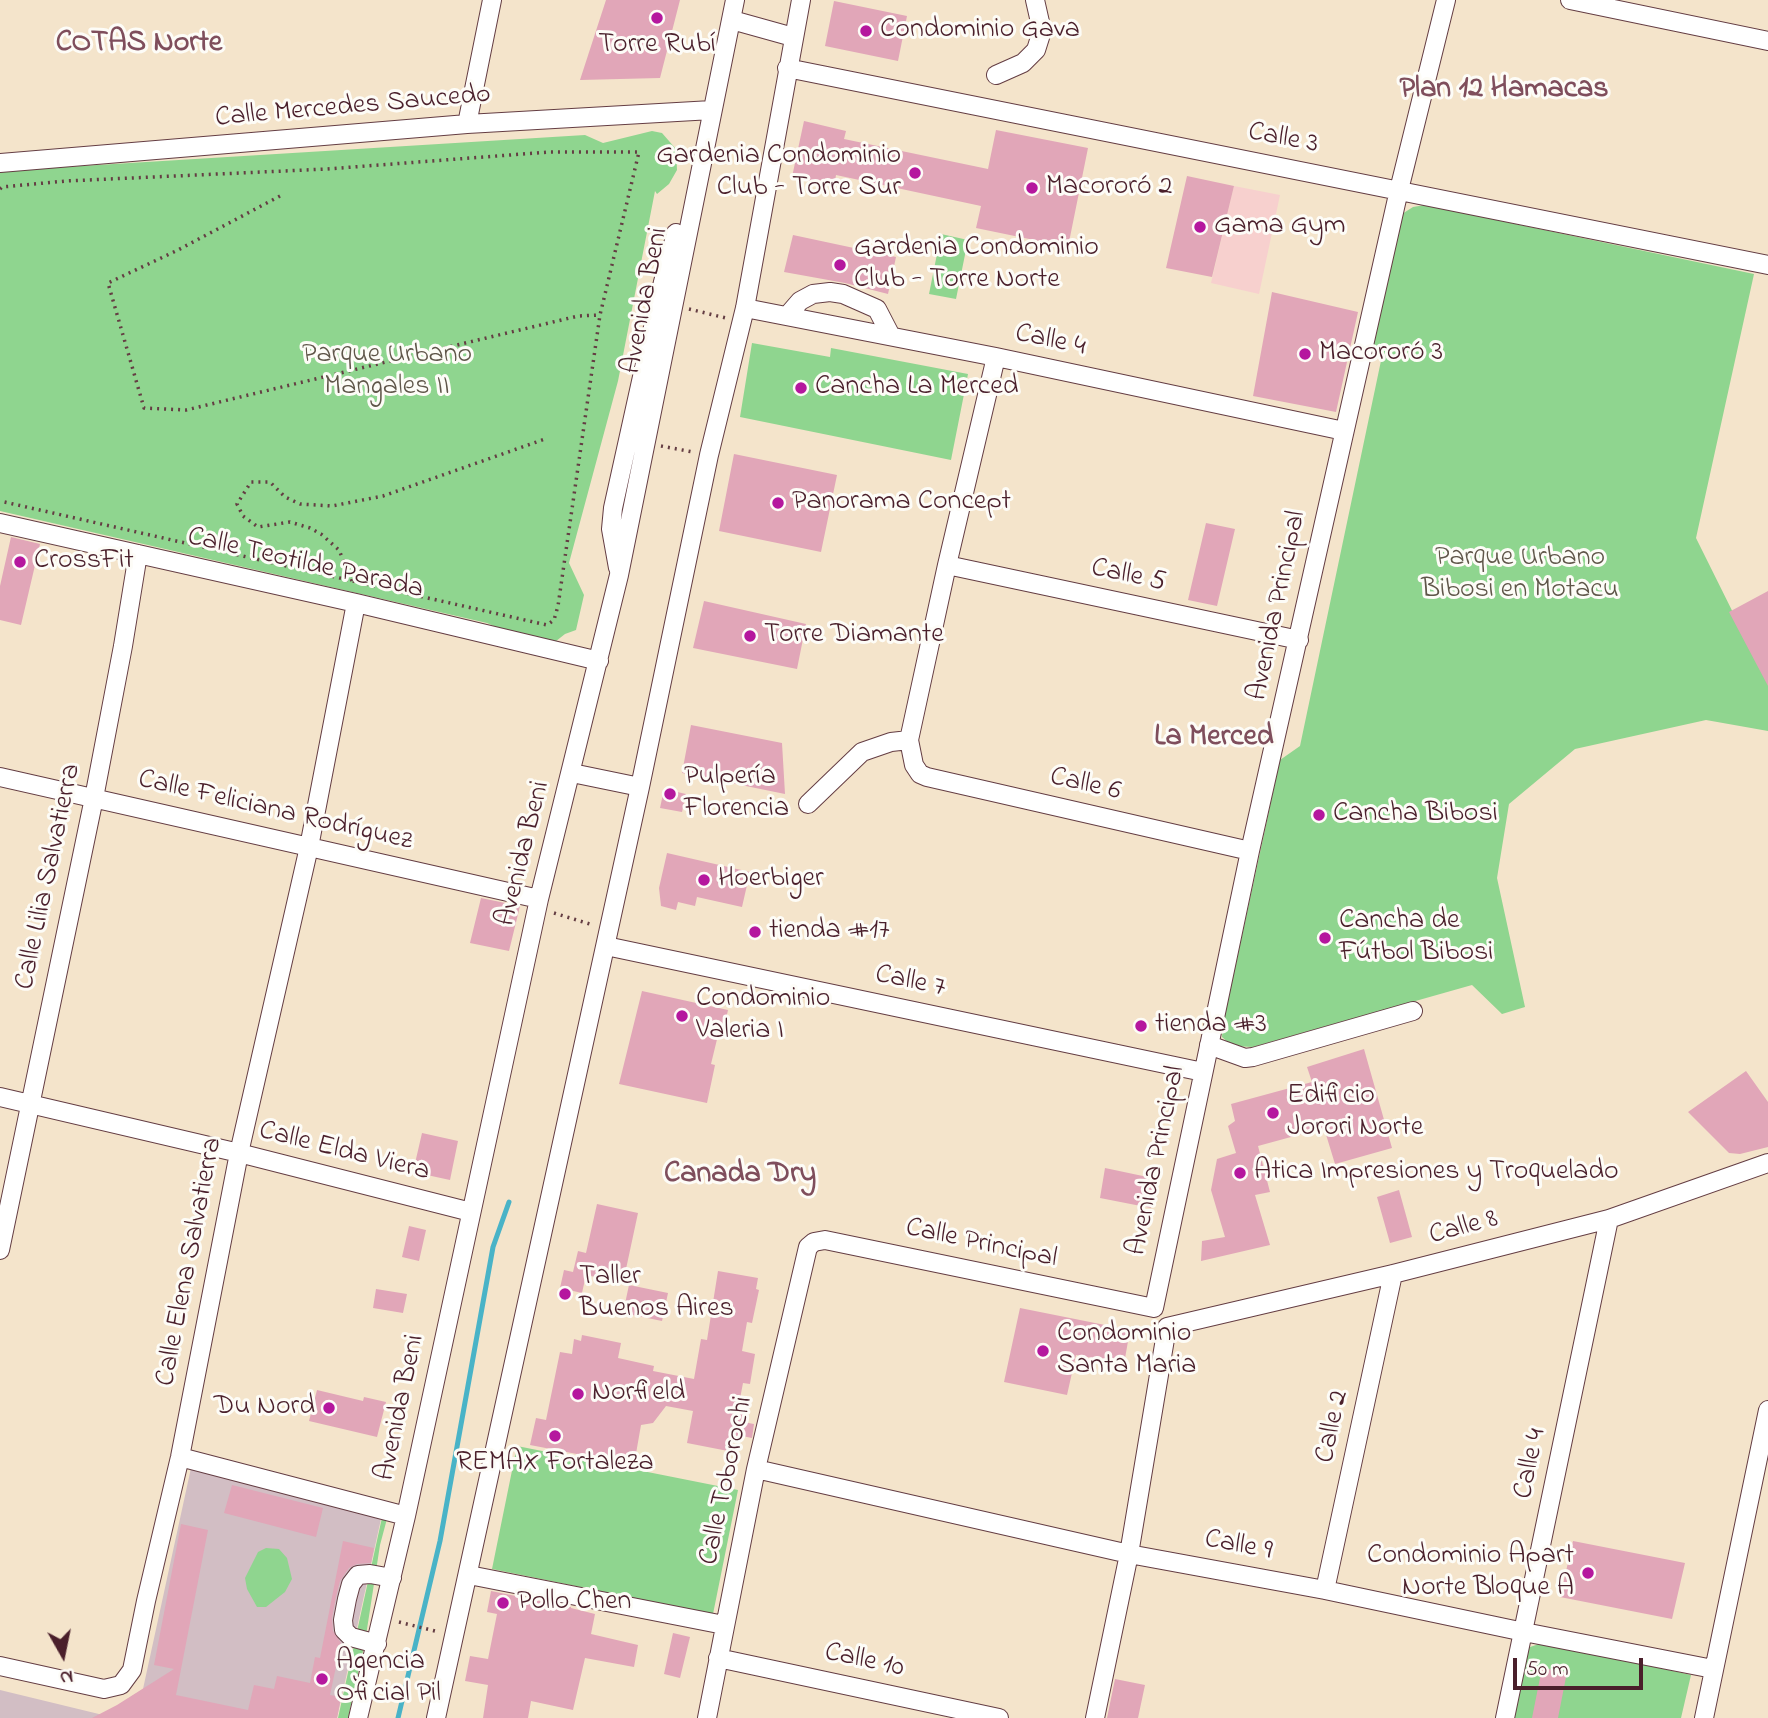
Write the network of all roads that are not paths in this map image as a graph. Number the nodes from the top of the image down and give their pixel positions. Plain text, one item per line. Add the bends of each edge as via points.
1 (492, 0) edge
2 (735, 0) edge
3 (801, 0) edge
4 (1035, 0) edge
5 (1446, 0) edge
6 (1570, 0) edge
7 (732, 20) junction
8 (793, 37) junction
9 (1768, 41) edge
10 (787, 68) junction
11 (996, 75) dead end
12 (712, 110) junction
13 (467, 124) junction
14 (0, 163) edge
15 (1399, 190) junction
16 (1768, 265) edge
17 (745, 308) junction
18 (787, 316) junction
19 (891, 336) junction
20 (996, 357) junction
21 (1344, 431) junction
22 (0, 523) edge
23 (138, 554) junction
24 (947, 565) junction
25 (356, 603) junction
26 (1299, 640) junction
27 (599, 661) junction
28 (909, 740) junction
29 (572, 773) junction
30 (0, 777) edge
31 (640, 787) junction
32 (93, 798) junction
33 (808, 804) dead end
34 (309, 847) junction
35 (1250, 851) junction
36 (539, 903) junction
37 (607, 938) junction
38 (1413, 1011) dead end
39 (1209, 1045) junction
40 (1203, 1072) junction
41 (0, 1097) edge
42 (30, 1104) junction
43 (239, 1153) junction
44 (1768, 1163) edge
45 (471, 1212) junction
46 (1609, 1219) junction
47 (0, 1251) edge
48 (805, 1256) joint
49 (1393, 1274) junction
50 (1154, 1308) junction
51 (1167, 1327) junction
52 (1768, 1410) edge
53 (180, 1457) junction
54 (756, 1469) junction
55 (406, 1516) junction
56 (1129, 1553) junction
57 (468, 1575) junction
58 (392, 1578) junction
59 (1325, 1590) junction
60 (724, 1625) junction
61 (1524, 1632) junction
62 (376, 1647) junction
63 (718, 1658) junction
64 (0, 1666) edge
65 (1713, 1669) junction
66 (358, 1718) edge
67 (366, 1718) edge
68 (436, 1718) edge
69 (707, 1718) edge
70 (999, 1718) edge
71 (1095, 1718) edge
72 (1505, 1718) edge
73 (1704, 1718) edge

1 - 13 street
2 - 7 street, Avenida Beni
3 - 8 street
4 - 11 street via 1042,31 1036,50 1023,63
5 - 15 street, Avenida Principal
6 - 9 street
7 - 8 street
7 - 12 street, Avenida Beni
8 - 10 street
10 - 15 street, Calle 3
10 - 17 street
12 - 13 street, Calle Mercedes Saucedo
12 - 27 street, Avenida Beni
13 - 14 street, Calle Mercedes Saucedo
15 - 16 street, Calle 3
15 - 21 street, Avenida Principal
17 - 18 street, Calle 4
17 - 31 street via 709,455
18 - 19 street, Calle 4
18 - 19 street via 813,294 843,294 877,309
19 - 20 street, Calle 4
20 - 21 street, Calle 4
20 - 24 street
21 - 26 street, Avenida Principal
22 - 23 street, Calle Teotilde Parada
23 - 25 street, Calle Teotilde Parada
23 - 32 street, Calle Lilia Salvatierra
24 - 26 street, Calle 5
24 - 28 street
25 - 27 street, Calle Teotilde Parada
25 - 34 street, Calle Elena Salvatierra
26 - 35 street, Avenida Principal
27 - 29 street, Avenida Beni
28 - 33 street via 862,752
28 - 35 street, Calle 6 via 914,765 927,777
29 - 31 street
29 - 36 street, Avenida Beni
30 - 32 street, Calle Feliciana Rodríguez
31 - 37 street
32 - 34 street, Calle Feliciana Rodríguez
32 - 42 street, Calle Lilia Salvatierra
34 - 36 street, Calle Feliciana Rodríguez
34 - 43 street, Calle Elena Salvatierra
35 - 39 street, Avenida Principal
36 - 45 street, Avenida Beni
37 - 40 street, Calle 7
37 - 57 street
38 - 39 street via 1253,1057
39 - 40 street, Avenida Principal
40 - 50 street, Avenida Principal
41 - 42 street, Calle Elda Viera
42 - 43 street, Calle Elda Viera
42 - 47 street, Calle Lilia Salvatierra
43 - 45 street, Calle Elda Viera
43 - 53 street, Calle Elena Salvatierra
44 - 46 street, Calle 8
45 - 55 street, Avenida Beni
46 - 49 street, Calle 8
46 - 61 street, Calle 4
48 - 50 street, Calle Principal via 814,1242 825,1240
48 - 54 street, Calle Toborochi
49 - 51 street, Calle 8
49 - 59 street, Calle 2
50 - 51 street
51 - 56 street
52 - 65 street
53 - 55 street
53 - 64 street, Calle Elena Salvatierra via 132,1670 121,1685 103,1689
54 - 56 street, Calle 9
54 - 60 street, Calle Toborochi
55 - 58 street, Avenida Beni
56 - 59 street, Calle 9
56 - 71 street
57 - 60 street
57 - 68 street
58 - 62 street, Avenida Beni
58 - 62 street via 358,1575 346,1599 344,1630
59 - 61 street, Calle 9
60 - 63 street, Calle Toborochi
61 - 65 street, Calle 9
61 - 72 street, Calle 4
62 - 66 street, Avenida Beni
62 - 67 street
63 - 69 street, Calle Toborochi
63 - 70 street, Calle 10
65 - 73 street

